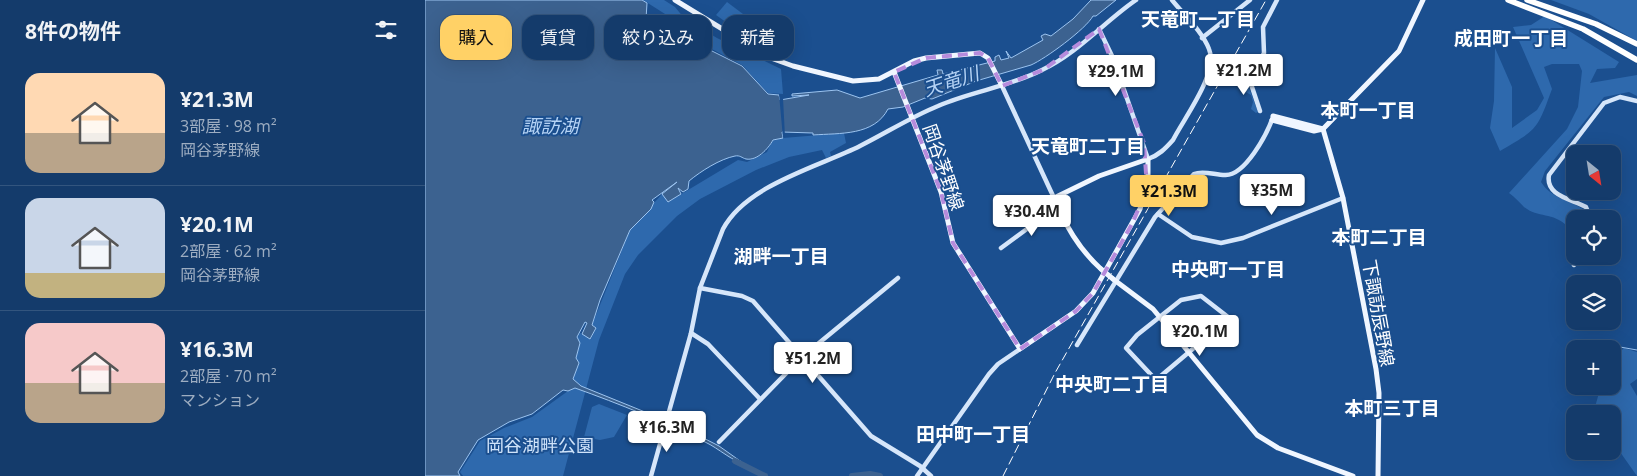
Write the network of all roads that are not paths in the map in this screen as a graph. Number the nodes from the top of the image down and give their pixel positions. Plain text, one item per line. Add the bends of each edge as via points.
1 (675, 0) edge
2 (1136, 0) edge
3 (1172, 0) edge
4 (1250, 0) edge
5 (1277, 0) edge
6 (1423, 0) edge
7 (1508, 0) edge
8 (1527, 0) edge
9 (1099, 29) junction
10 (1202, 38) junction
11 (1637, 44) edge
12 (1637, 60) edge
13 (895, 74) junction
14 (1001, 84) junction
15 (1637, 101) edge
16 (1260, 111) dead end
17 (911, 117) junction
18 (1272, 118) joint
19 (1323, 129) junction
20 (1147, 159) junction
21 (1054, 198) junction
22 (1343, 198) junction
23 (1587, 210) edge
24 (1158, 214) junction
25 (1001, 248) dead end
26 (898, 278) dead end
27 (1115, 280) junction
28 (700, 288) junction
29 (1160, 317) junction
30 (691, 333) junction
31 (1077, 345) dead end
32 (1020, 349) junction
33 (1188, 354) junction
34 (802, 357) junction
35 (760, 398) junction
36 (719, 442) dead end
37 (923, 468) junction
38 (651, 476) edge
39 (917, 476) edge
40 (931, 476) edge
41 (1353, 476) edge
42 (1378, 476) edge

1 - 13 main road via 768,57 786,64 853,81
2 - 9 street
3 - 10 street
4 - 10 street
5 - 16 street via 1263,27 1264,53 1250,81
6 - 19 main road via 1399,51
7 - 12 highway via 1565,21
8 - 11 highway via 1567,13
9 - 14 street via 1087,41 1043,70
9 - 20 street via 1113,58
10 - 20 street via 1211,54 1208,78 1173,140 1159,154
13 - 14 main road via 914,61 926,58 980,53 987,56
13 - 17 main road, 岡谷茅野線
14 - 17 street
14 - 21 street
15 - 23 street via 1621,97 1604,103 1549,175 1552,191
17 - 28 street via 751,198 726,222
17 - 32 main road, 岡谷茅野線 via 941,192 953,244
18 - 19 main road
18 - 24 street via 1245,166 1230,175 1197,172
19 - 22 main road, 下諏訪辰野線
20 - 21 main road via 1099,176
20 - 32 main road via 1148,179 1139,210 1093,293 1076,311
21 - 25 street via 1032,211 1035,223
21 - 27 main road, bridge via 1073,237 1085,253
22 - 24 street via 1243,238 1221,243 1192,237
22 - 42 main road, 下諏訪辰野線 via 1363,292 1379,393
24 - 27 street
26 - 34 street
27 - 29 main road via 1148,303
27 - 31 street
28 - 30 street
28 - 34 street via 750,298
29 - 33 main road
29 - 33 street via 1130,342 1126,348 1128,351 1156,380
29 - 33 street via 1181,300 1201,296 1228,317
30 - 35 street via 708,344
30 - 38 street
32 - 37 street via 989,374
33 - 41 main road via 1261,438 1278,448
34 - 35 street
34 - 37 street via 871,436
35 - 36 street
37 - 39 street
37 - 40 street

